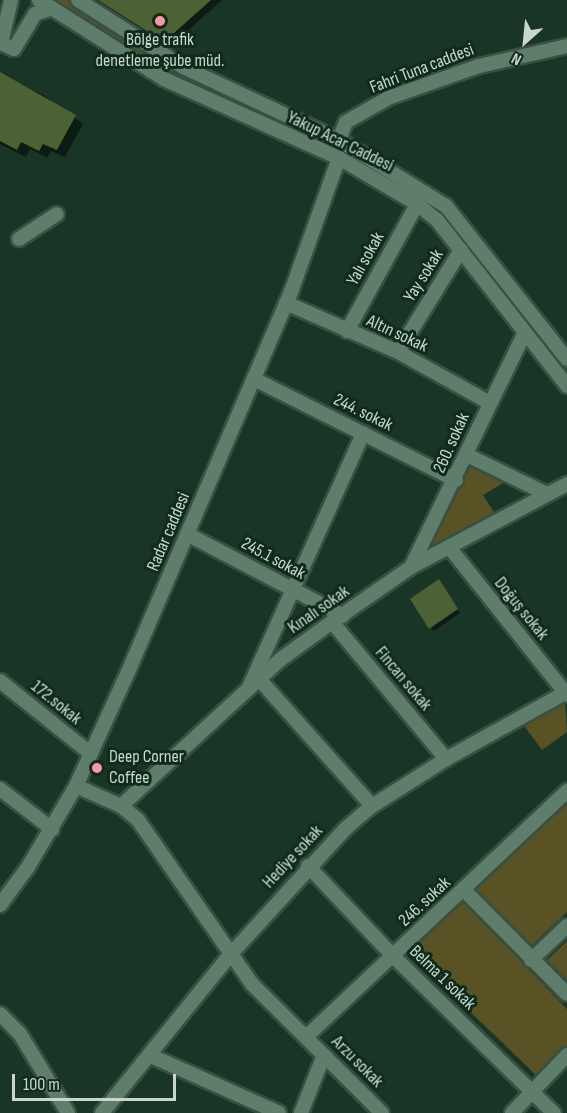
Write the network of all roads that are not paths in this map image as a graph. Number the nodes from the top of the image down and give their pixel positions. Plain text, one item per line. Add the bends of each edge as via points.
1 (11, 0) edge
2 (39, 0) edge
3 (78, 0) edge
4 (52, 8) junction
5 (567, 46) edge
6 (339, 140) junction
7 (339, 158) junction
8 (417, 204) junction
9 (57, 214) dead end
10 (19, 239) dead end
11 (461, 250) junction
12 (286, 303) junction
13 (347, 331) junction
14 (525, 332) junction
15 (398, 352) junction
16 (567, 358) edge
17 (254, 379) junction
18 (567, 386) edge
19 (490, 403) junction
20 (363, 433) junction
21 (467, 455) junction
22 (456, 480) junction
23 (567, 484) edge
24 (547, 494) junction
25 (187, 534) junction
26 (449, 547) junction
27 (411, 567) junction
28 (291, 589) junction
29 (337, 619) junction
30 (260, 679) junction
31 (0, 681) edge
32 (248, 690) junction
33 (566, 693) edge
34 (90, 753) junction
35 (446, 759) junction
36 (76, 786) junction
37 (0, 789) edge
38 (567, 791) edge
39 (120, 806) junction
40 (372, 806) junction
41 (52, 829) junction
42 (308, 866) junction
43 (464, 890) junction
44 (0, 905) edge
45 (567, 926) edge
46 (230, 954) junction
47 (393, 956) junction
48 (531, 960) junction
49 (567, 994) edge
50 (0, 1014) edge
51 (306, 1037) junction
52 (149, 1055) junction
53 (324, 1055) junction
54 (567, 1055) edge
55 (532, 1092) junction
56 (68, 1113) edge
57 (102, 1113) edge
58 (279, 1113) edge
59 (301, 1113) edge
60 (382, 1113) edge
61 (512, 1113) edge
62 (554, 1113) edge

1 - 4 street via 1,43 14,49 35,14
2 - 4 street, Yakup Acar Caddesi
3 - 6 street, Yakup Acar Caddesi via 183,67
4 - 7 street, Yakup Acar Caddesi via 164,79
5 - 6 street, Fahri Tuna caddesi via 478,66 387,98 346,122
6 - 16 street, Yakup Acar Caddesi via 446,206
7 - 8 street, Yakup Acar Caddesi
7 - 12 street, Radar caddesi
8 - 11 street, Yakup Acar Caddesi via 437,220
8 - 13 street, Yalı sokak
9 - 10 street
11 - 14 street, Yakup Acar Caddesi
11 - 15 street, Yay sokak
12 - 13 street, Altın sokak
12 - 17 street, Radar caddesi
13 - 15 street, Altın sokak
14 - 18 street, Yakup Acar Caddesi
14 - 19 street, 260. sokak
15 - 19 street, Altın sokak
17 - 20 street, 244. sokak
17 - 25 street, Radar caddesi
19 - 21 street, 260. sokak
20 - 22 street, 244. sokak
20 - 28 street
21 - 22 street, 260. sokak
21 - 24 street
22 - 27 street, 260. sokak
23 - 24 street, Kınalı sokak
24 - 26 street, Kınalı sokak
25 - 28 street, 245.1 sokak
25 - 34 street, Radar caddesi
26 - 27 street, Kınalı sokak
26 - 33 street, Doğuş sokak
27 - 29 street, Kınalı sokak
28 - 29 street, 245.1 sokak
28 - 32 street
29 - 30 street, Kınalı sokak
29 - 35 street, Fincan sokak
30 - 32 street, Kınalı sokak
30 - 40 street
31 - 34 street, 172.sokak
32 - 39 street, Kınalı sokak
33 - 35 street, Hediye sokak
34 - 36 street, Radar caddesi
35 - 40 street, Hediye sokak
36 - 39 street, Arzu sokak
36 - 41 street, Radar caddesi
37 - 41 street
38 - 43 street, 246. sokak
39 - 46 street, Arzu sokak via 138,820
40 - 42 street, Hediye sokak
41 - 44 street, Radar caddesi
42 - 46 street, Hediye sokak
42 - 47 street, Belma 1 sokak
43 - 47 street, 246. sokak
43 - 48 street
45 - 48 street
46 - 51 street, Arzu sokak via 252,984
46 - 52 street, Hediye sokak
47 - 51 street, 246. sokak
47 - 55 street, Belma 1 sokak
48 - 49 street
50 - 56 street via 21,1034
51 - 53 street, Arzu sokak
52 - 57 street, Hediye sokak
52 - 58 street
53 - 59 street
53 - 60 street, Arzu sokak
54 - 55 street
55 - 61 street
55 - 62 street, Belma 1 sokak

